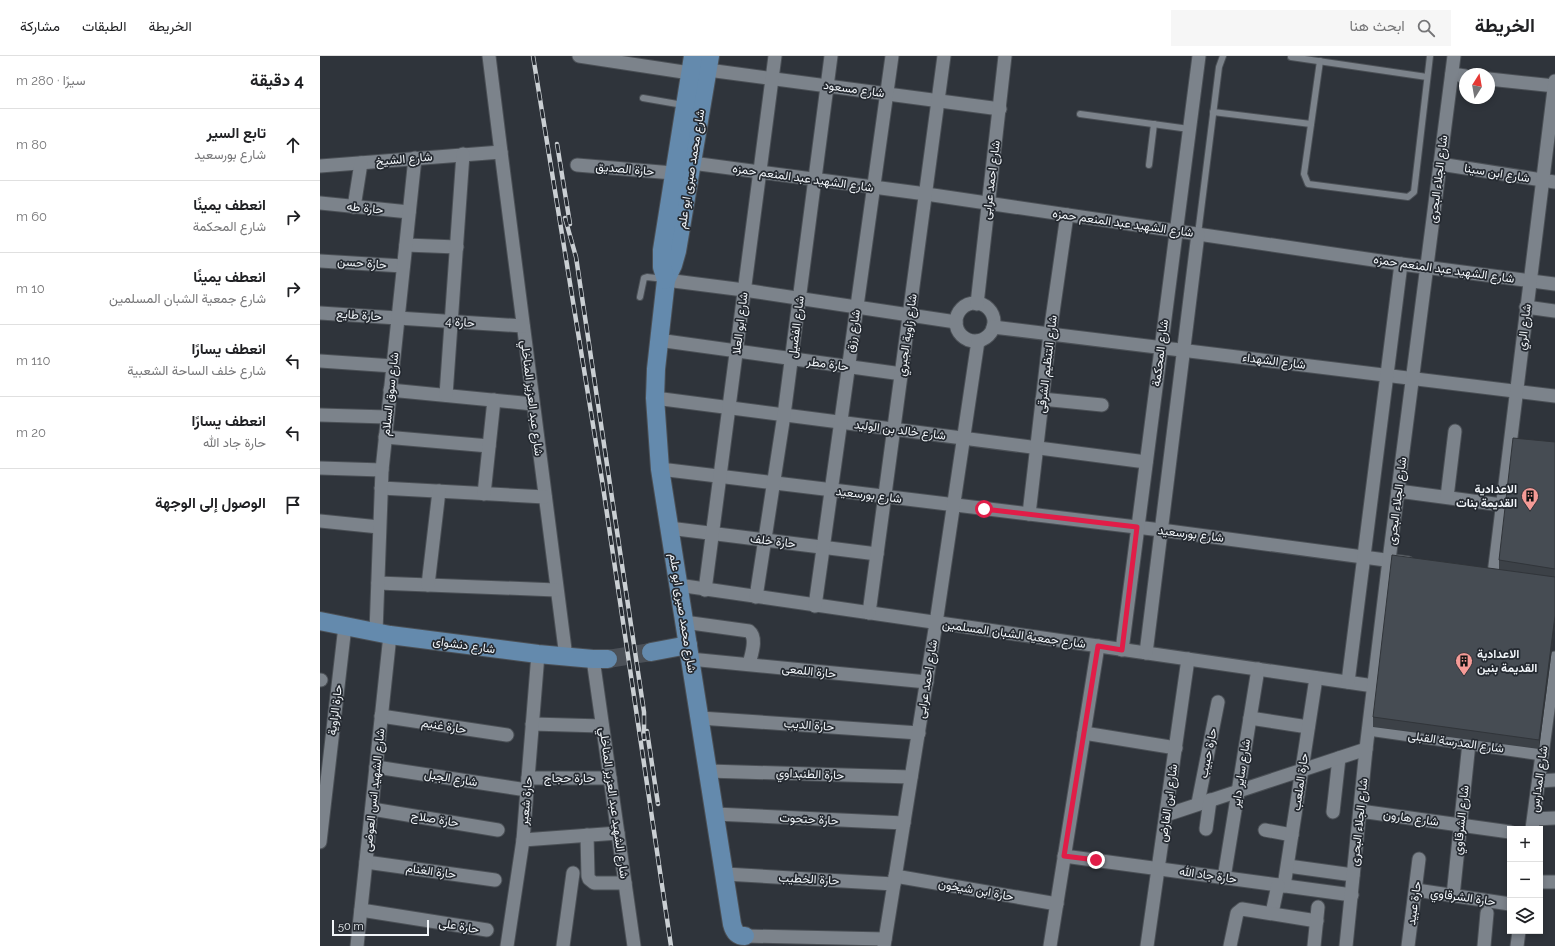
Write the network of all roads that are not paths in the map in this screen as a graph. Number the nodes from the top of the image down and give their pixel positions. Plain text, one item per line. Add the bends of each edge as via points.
1 (489, 56) edge
2 (583, 56) edge
3 (774, 56) edge
4 (831, 56) edge
5 (892, 56) edge
6 (944, 56) edge
7 (1005, 56) edge
8 (1199, 56) edge
9 (1223, 56) edge
10 (1430, 56) edge
11 (1454, 56) edge
12 (1291, 57) dead end
13 (630, 60) edge
14 (1320, 61) junction
15 (709, 63) edge
16 (691, 65) edge
17 (1452, 74) junction
18 (1459, 75) edge
19 (1427, 77) junction
20 (771, 78) junction
21 (1495, 79) edge
22 (1555, 84) edge
23 (827, 86) junction
24 (886, 94) junction
25 (644, 98) dead end
26 (939, 101) junction
27 (693, 106) junction
28 (1000, 109) junction
29 (1213, 112) junction
30 (1080, 114) dead end
31 (1154, 124) junction
32 (1311, 124) junction
33 (1189, 129) junction
34 (495, 152) junction
35 (463, 154) junction
36 (415, 158) junction
37 (360, 162) junction
38 (692, 163) junction
39 (1440, 164) junction
40 (577, 165) dead end
41 (1149, 165) dead end
42 (320, 166) edge
43 (759, 172) junction
44 (673, 173) junction
45 (815, 179) junction
46 (1548, 181) edge
47 (873, 187) junction
48 (926, 194) junction
49 (320, 203) edge
50 (989, 204) junction
51 (354, 207) junction
52 (409, 212) junction
53 (1067, 215) junction
54 (1176, 231) junction
55 (1198, 234) junction
56 (406, 245) junction
57 (457, 247) junction
58 (320, 261) edge
59 (1401, 264) junction
60 (403, 266) junction
61 (1426, 267) junction
62 (666, 280) junction
63 (1530, 280) junction
64 (1555, 284) edge
65 (744, 290) junction
66 (640, 297) dead end
67 (800, 298) junction
68 (977, 304) junction
69 (857, 307) junction
70 (1526, 307) junction
71 (1555, 311) edge
72 (320, 313) edge
73 (910, 315) junction
74 (398, 318) junction
75 (451, 321) junction
76 (956, 322) junction
77 (523, 326) junction
78 (993, 327) junction
79 (1050, 334) junction
80 (658, 340) junction
81 (978, 341) junction
82 (1161, 347) junction
83 (1183, 350) junction
84 (737, 351) junction
85 (792, 358) junction
86 (320, 360) edge
87 (392, 366) junction
88 (848, 366) junction
89 (902, 374) junction
90 (1388, 375) junction
91 (1413, 378) junction
92 (390, 390) junction
93 (1516, 391) junction
94 (446, 395) junction
95 (1555, 396) edge
96 (655, 398) junction
97 (1042, 399) junction
98 (494, 400) junction
99 (533, 404) junction
100 (1102, 405) dead end
101 (730, 408) junction
102 (320, 415) edge
103 (784, 415) junction
104 (387, 417) junction
105 (841, 423) junction
106 (894, 430) junction
107 (1455, 431) dead end
108 (385, 437) junction
109 (963, 439) junction
110 (489, 446) junction
111 (1037, 448) junction
112 (1146, 462) junction
113 (320, 468) edge
114 (382, 470) junction
115 (660, 470) junction
116 (720, 477) junction
117 (773, 483) junction
118 (381, 488) junction
119 (831, 490) junction
120 (439, 491) junction
121 (1398, 491) junction
122 (484, 494) junction
123 (545, 497) junction
124 (885, 497) junction
125 (1447, 498) junction
126 (954, 505) junction
127 (1502, 505) junction
128 (1029, 514) junction
129 (320, 521) edge
130 (379, 527) junction
131 (1137, 527) junction
132 (669, 528) junction
133 (1161, 530) junction
134 (712, 534) junction
135 (765, 540) junction
136 (824, 548) junction
137 (877, 554) junction
138 (1364, 557) junction
139 (1389, 560) junction
140 (1419, 564) edge
141 (1479, 572) edge
142 (1494, 574) junction
143 (1509, 576) edge
144 (378, 583) junction
145 (428, 585) junction
146 (678, 585) junction
147 (556, 590) junction
148 (705, 590) junction
149 (756, 597) junction
150 (816, 606) junction
151 (869, 613) junction
152 (320, 621) edge
153 (684, 622) junction
154 (936, 623) junction
155 (345, 626) junction
156 (383, 634) junction
157 (1098, 646) junction
158 (1122, 650) junction
159 (650, 652) tunnel mouth
160 (689, 652) junction
161 (1146, 653) junction
162 (538, 654) junction
163 (566, 657) junction
164 (1555, 658) edge
165 (601, 659) joint
166 (1188, 659) junction
167 (749, 664) junction
168 (1258, 669) junction
169 (1316, 678) junction
170 (927, 682) junction
171 (1348, 682) junction
172 (1374, 686) junction
173 (1218, 702) dead end
174 (1552, 710) edge
175 (381, 716) junction
176 (700, 718) junction
177 (1250, 718) junction
178 (532, 724) junction
179 (602, 726) junction
180 (1308, 727) junction
181 (1369, 730) junction
182 (918, 733) junction
183 (1084, 733) junction
184 (507, 735) dead end
185 (1469, 744) junction
186 (1176, 748) junction
187 (1366, 749) junction
188 (1542, 754) junction
189 (1340, 758) junction
190 (376, 767) junction
191 (1302, 770) junction
192 (708, 771) junction
193 (911, 777) junction
194 (610, 778) junction
195 (1539, 780) junction
196 (1555, 780) edge
197 (527, 784) junction
198 (1238, 790) junction
199 (1204, 802) junction
200 (372, 809) junction
201 (1360, 811) junction
202 (1333, 812) dead end
203 (715, 814) junction
204 (1166, 815) junction
205 (1555, 818) edge
206 (904, 823) junction
207 (1533, 824) edge
208 (1460, 825) junction
209 (1206, 829) dead end
210 (498, 830) dead end
211 (1265, 830) dead end
212 (1507, 832) edge
213 (618, 833) junction
214 (587, 835) junction
215 (1292, 835) junction
216 (522, 840) junction
217 (320, 842) edge
218 (1064, 856) junction
219 (1419, 859) dead end
220 (366, 862) junction
221 (1288, 866) junction
222 (1158, 868) junction
223 (573, 872) dead end
224 (724, 874) junction
225 (1353, 875) junction
226 (1224, 878) junction
227 (495, 880) dead end
228 (894, 880) junction
229 (1543, 882) edge
230 (1555, 882) edge
231 (625, 883) junction
232 (1281, 885) junction
233 (1416, 890) junction
234 (1352, 895) junction
235 (1453, 896) junction
236 (1057, 904) junction
237 (1507, 904) edge
238 (1318, 907) dead end
239 (361, 910) junction
240 (1272, 913) junction
241 (1487, 913) dead end
242 (1316, 921) junction
243 (487, 930) dead end
244 (1519, 934) edge
245 (745, 936) joint
246 (780, 941) edge
247 (884, 943) edge
248 (357, 946) edge
249 (507, 946) edge
250 (563, 946) edge
251 (634, 946) edge
252 (1050, 946) edge
253 (1147, 946) edge
254 (1230, 946) edge
255 (1314, 946) edge
256 (1346, 946) edge
257 (1408, 946) edge
258 (1484, 946) edge
259 (1517, 946) edge

1 - 34 street, شارع عبد العزيز المناخلي
2 - 13 street
3 - 20 street, شارع ابو العلا
4 - 23 street, شارع الفضيل
5 - 24 street, شارع رزق
6 - 26 street, شارع زاوية الجبري
7 - 28 street, شارع احمد عرابى
8 - 33 street, شارع المحكمة
9 - 29 lane via 1219,67
10 - 19 lane
11 - 17 street, شارع الجلاء البحرى
12 - 14 lane
13 - 16 street
14 - 19 lane
14 - 32 lane
15 - 20 street, شارع مسعود
15 - 27 street, شارع محمد صبرى ابو علم
16 - 27 street, شارع محمد صبرى ابو علم
17 - 18 street
17 - 39 street, شارع الجلاء البحرى
19 - 32 lane via 1414,192 1411,196 1308,184 1304,174
20 - 23 street, شارع مسعود
20 - 43 street, شارع ابو العلا
21 - 22 street
22 - 46 street, شارع الري
23 - 24 street, شارع مسعود
23 - 45 street, شارع الفضيل
24 - 26 street, شارع مسعود
24 - 47 street, شارع رزق
25 - 27 lane
26 - 28 street, شارع مسعود
26 - 48 street, شارع زاوية الجبري
27 - 38 street, شارع محمد صبرى ابو علم
27 - 44 street, شارع محمد صبرى ابو علم
28 - 50 street, شارع احمد عرابى
29 - 32 lane
29 - 55 lane
30 - 31 lane
31 - 33 lane
31 - 41 lane
33 - 54 street, شارع المحكمة
34 - 35 street, شارع الشيخ
34 - 77 street, شارع عبد العزيز المناخلي
35 - 36 street, شارع الشيخ
35 - 57 street
36 - 37 street, شارع الشيخ
36 - 52 street, شارع سوق السلام
37 - 42 street, شارع الشيخ
37 - 51 street
38 - 43 street, شارع الشهيد عبد المنعم حمزه
38 - 62 street, شارع محمد صبرى ابو علم via 676,258
39 - 46 street, شارع ابن سينا
39 - 61 street, شارع الجلاء البحرى
40 - 44 street, حارة الصديق
43 - 45 street, شارع الشهيد عبد المنعم حمزه
43 - 65 street, شارع ابو العلا
44 - 62 street, شارع محمد صبرى ابو علم via 662,250 662,267
45 - 47 street, شارع الشهيد عبد المنعم حمزه
45 - 67 street, شارع الفضيل
46 - 63 street, شارع الري
47 - 48 street, شارع الشهيد عبد المنعم حمزه
47 - 69 street, شارع رزق
48 - 50 street, شارع الشهيد عبد المنعم حمزه
48 - 73 street, شارع زاوية الجبري
49 - 51 street, حارة طه
50 - 53 street, شارع الشهيد عبد المنعم حمزه
50 - 68 street, شارع احمد عرابى
51 - 52 street, حارة طه
52 - 56 street, شارع سوق السلام
53 - 54 street, شارع الشهيد عبد المنعم حمزه
53 - 79 street, شارع التنظيم الشرقى
54 - 55 street, شارع الشهيد عبد المنعم حمزه
54 - 82 street, شارع المحكمة
55 - 59 street, شارع الشهيد عبد المنعم حمزه
55 - 83 street
56 - 57 street
56 - 60 street, شارع سوق السلام
57 - 75 street
58 - 60 street, حارة حسن
59 - 61 street, شارع الشهيد عبد المنعم حمزه
59 - 90 street, شارع الجلاء البحرى
60 - 74 street, شارع سوق السلام
61 - 63 street, شارع الشهيد عبد المنعم حمزه
61 - 91 street, شارع الجلاء البحرى
62 - 65 street
62 - 66 lane via 644,278
62 - 80 street, شارع محمد صبرى ابو علم
63 - 64 street, شارع الشهيد عبد المنعم حمزه
63 - 70 street, شارع الري
65 - 67 street
65 - 84 street, شارع ابو العلا
67 - 69 street
67 - 85 street, شارع الفضيل
68 - 76 street via 965,306 957,316
68 - 78 street via 992,314
69 - 73 street
69 - 88 street, شارع رزق
70 - 71 street
70 - 93 street, شارع الري
72 - 74 street, حارة طايع
73 - 76 street
73 - 89 street, شارع زاوية الجبري
74 - 75 street, حارة 4
74 - 87 street, شارع سوق السلام
75 - 77 street, حارة 4
75 - 94 street
76 - 81 street via 962,336
77 - 99 street, شارع عبد العزيز المناخلي
78 - 79 street, شارع الشهداء
78 - 81 street via 988,336
79 - 82 street, شارع الشهداء
79 - 97 street, شارع التنظيم الشرقى
80 - 84 street, حارة مطر
80 - 96 street, شارع محمد صبرى ابو علم
81 - 109 street, شارع احمد عرابى
82 - 83 street, شارع الشهداء
82 - 112 street, شارع المحكمة
83 - 90 street, شارع الشهداء
83 - 133 street
84 - 85 street, حارة مطر
84 - 101 street, شارع ابو العلا
85 - 88 street, حارة مطر
85 - 103 street, شارع الفضيل
86 - 87 street
87 - 92 street, شارع سوق السلام
88 - 89 street, حارة مطر
88 - 105 street, شارع رزق
89 - 106 street, شارع زاوية الجبري
90 - 91 street, شارع الشهداء
90 - 138 street, شارع الجلاء البحرى
91 - 93 street, شارع الشهداء
91 - 121 street, شارع الجلاء البحرى
92 - 94 street
92 - 104 street, شارع سوق السلام
93 - 95 street, شارع الشهداء
93 - 127 street, شارع الري
94 - 98 street
96 - 101 street, شارع خالد بن الوليد
96 - 115 street, شارع محمد صبرى ابو علم
97 - 100 street
97 - 111 street, شارع التنظيم الشرقى
98 - 99 street
98 - 110 street
99 - 123 street, شارع عبد العزيز المناخلي
101 - 103 street, شارع خالد بن الوليد
101 - 116 street, شارع ابو العلا
102 - 104 street
103 - 105 street, شارع خالد بن الوليد
103 - 117 street, شارع الفضيل
104 - 108 street, شارع سوق السلام
105 - 106 street, شارع خالد بن الوليد
105 - 119 street, شارع رزق
106 - 109 street, شارع خالد بن الوليد
106 - 124 street, شارع زاوية الجبري
107 - 125 street
108 - 110 street
108 - 114 street, شارع سوق السلام
109 - 111 street, شارع خالد بن الوليد
109 - 126 street, شارع احمد عرابى
110 - 122 street
111 - 112 street, شارع خالد بن الوليد
111 - 128 street, شارع التنظيم الشرقى
112 - 131 street, شارع المحكمة
113 - 114 street
114 - 118 street, شارع سوق السلام
115 - 116 street, شارع بورسعيد
115 - 132 street, شارع محمد صبرى ابو علم
116 - 117 street, شارع بورسعيد
116 - 134 street, شارع ابو العلا
117 - 119 street, شارع بورسعيد
117 - 135 street, شارع الفضيل
118 - 120 street
118 - 130 street, شارع سوق السلام
119 - 124 street, شارع بورسعيد
119 - 136 street, شارع رزق
120 - 122 street
120 - 145 street
121 - 125 street
121 - 139 street, شارع الجلاء البحرى
122 - 123 street
123 - 147 street, شارع عبد العزيز المناخلي
124 - 126 street, شارع بورسعيد
124 - 137 street, شارع زاوية الجبري
125 - 127 street
126 - 128 street, شارع بورسعيد
126 - 154 street, شارع احمد عرابى
127 - 142 street, شارع الري
128 - 131 street, شارع بورسعيد
129 - 130 street
130 - 144 street, شارع سوق السلام
131 - 133 street, شارع بورسعيد
131 - 158 street, شارع المحكمة
132 - 134 street, حارة خلف
132 - 146 street, شارع محمد صبرى ابو علم
133 - 138 street, شارع بورسعيد
133 - 161 street
134 - 135 street, حارة خلف
134 - 148 street, شارع ابو العلا
135 - 136 street, حارة خلف
135 - 149 street, شارع الفضيل
136 - 137 street, حارة خلف
136 - 150 street, شارع رزق
137 - 151 street, شارع زاوية الجبري
138 - 139 street, شارع بورسعيد
138 - 171 street, شارع الجلاء البحرى
139 - 140 street, شارع بورسعيد
139 - 172 street, شارع الجلاء البحرى
141 - 142 street
142 - 143 street
144 - 145 street
144 - 156 street, شارع سوق السلام
145 - 147 street
146 - 148 street, شارع جمعية الشبان المسلمين
146 - 153 street, شارع محمد صبرى ابو علم
147 - 163 street, شارع عبد العزيز المناخلي
148 - 149 street, شارع جمعية الشبان المسلمين
149 - 150 street, شارع جمعية الشبان المسلمين
150 - 151 street, شارع جمعية الشبان المسلمين
151 - 154 street, شارع جمعية الشبان المسلمين
152 - 155 street, شارع دنشواى
153 - 160 street, شارع محمد صبرى ابو علم
153 - 167 street via 749,631 754,639
154 - 157 street, شارع جمعية الشبان المسلمين
154 - 170 street, شارع احمد عرابى
155 - 156 street, شارع دنشواى
155 - 217 street, حارة الزاوية
156 - 162 street, شارع دنشواى
156 - 175 street, شارع الشهيد انس العوضى
157 - 158 street, شارع جمعية الشبان المسلمين
157 - 183 street
158 - 161 street, شارع جمعية الشبان المسلمين
159 - 160 street
160 - 167 street, حارة اللمعى
160 - 176 street, شارع محمد صبرى ابو علم
161 - 166 street, شارع جمعية الشبان المسلمين
162 - 163 street, شارع دنشواى
162 - 178 street, حارة شعير
163 - 165 street, شارع دنشواى
164 - 174 street, شارع المدارس
165 - 179 street, شارع الشهيد عبد العزيز المناخلي
166 - 168 street, شارع جمعية الشبان المسلمين
166 - 186 street, شارع ابن الفارض
167 - 170 street, حارة اللمعى
168 - 169 street, شارع جمعية الشبان المسلمين
168 - 177 street, شارع ساير داير
169 - 171 street, شارع جمعية الشبان المسلمين
169 - 180 street, حارة الملعب
170 - 182 street, شارع احمد عرابى
171 - 172 street, شارع جمعية الشبان المسلمين
172 - 181 street, شارع الجلاء البحرى
173 - 199 street, حارة حبيب
174 - 188 street, شارع المدارس
175 - 184 street, حارة غنيم
175 - 190 street, شارع الشهيد انس العوضى
176 - 182 street, حارة الديب
176 - 192 street, شارع محمد صبرى ابو علم
177 - 180 street
177 - 198 street, شارع ساير داير
178 - 179 street
178 - 197 street, حارة شعير
179 - 194 street, شارع الشهيد عبد العزيز المناخلي
180 - 191 street, حارة الملعب
181 - 185 street, شارع المدرسة القبلى
181 - 187 street, شارع الجلاء البحرى
182 - 193 street, شارع احمد عرابى
183 - 186 street
183 - 218 street
185 - 188 street, شارع المدرسة القبلى
185 - 208 street, شارع الشرقاوي
186 - 204 street, شارع ابن الفارض
187 - 189 street
187 - 201 street, شارع الجلاء البحرى
188 - 195 street, شارع المدارس
189 - 191 street
189 - 202 street
190 - 197 street, شارع الجبل
190 - 200 street, شارع الشهيد انس العوضى
191 - 198 street
191 - 215 street, حارة الملعب
192 - 193 street, حارة الطنبداوي
192 - 203 street, شارع محمد صبرى ابو علم
193 - 206 street, شارع احمد عرابى
194 - 197 street, حارة حجاج
194 - 213 street, شارع الشهيد عبد العزيز المناخلي
195 - 196 street
195 - 207 street, شارع المدارس
197 - 216 street, حارة شعير
198 - 199 street
198 - 226 street, شارع ساير داير
199 - 204 street
199 - 209 street, حارة حبيب
200 - 210 street, حارة صلاح
200 - 220 street, شارع الشهيد انس العوضى
201 - 208 street, شارع هارون
201 - 225 street, شارع الجلاء البحرى
203 - 206 street, حارة حتحوت
203 - 224 street, شارع محمد صبرى ابو علم
204 - 222 street, شارع ابن الفارض
205 - 207 street
206 - 228 street, شارع احمد عرابى
208 - 212 street, شارع هارون
208 - 235 street, شارع الشرقاوي
211 - 215 street
213 - 214 street
213 - 231 street, شارع الشهيد عبد العزيز المناخلي
214 - 216 street
214 - 231 street via 589,879 594,883
215 - 221 street, حارة الملعب
216 - 249 street, حارة شعير
218 - 222 street, حارة جاد الله
218 - 236 street
219 - 233 street, حارة عبيد
220 - 227 street, حارة الغنام
220 - 239 street, شارع الشهيد انس العوضى
221 - 225 street
221 - 232 street, حارة الملعب
222 - 226 street, حارة جاد الله
222 - 253 street, شارع ابن الفارض
223 - 250 street
224 - 228 street, حارة الخطيب
224 - 245 street, شارع محمد صبرى ابو علم via 733,929 740,936
225 - 234 street, شارع الجلاء البحرى
226 - 232 street, حارة جاد الله
228 - 236 street, حارة ابن شيخون
228 - 247 street, شارع احمد عرابى
229 - 230 street
231 - 251 street, شارع الشهيد عبد العزيز المناخلي
232 - 234 street, حارة جاد الله
232 - 240 street, حارة الملعب
233 - 235 street, حارة الشرقاوي
233 - 257 street, حارة عبيد
234 - 256 street, شارع الجلاء البحرى
235 - 237 street, حارة الشرقاوي
236 - 252 street
238 - 242 street
239 - 243 street, حارة على
239 - 248 street, شارع الشهيد انس العوضى
240 - 242 street
240 - 254 street via 1240,910 1237,913
241 - 258 street
242 - 255 street
244 - 259 street
245 - 246 street
246 - 247 street

